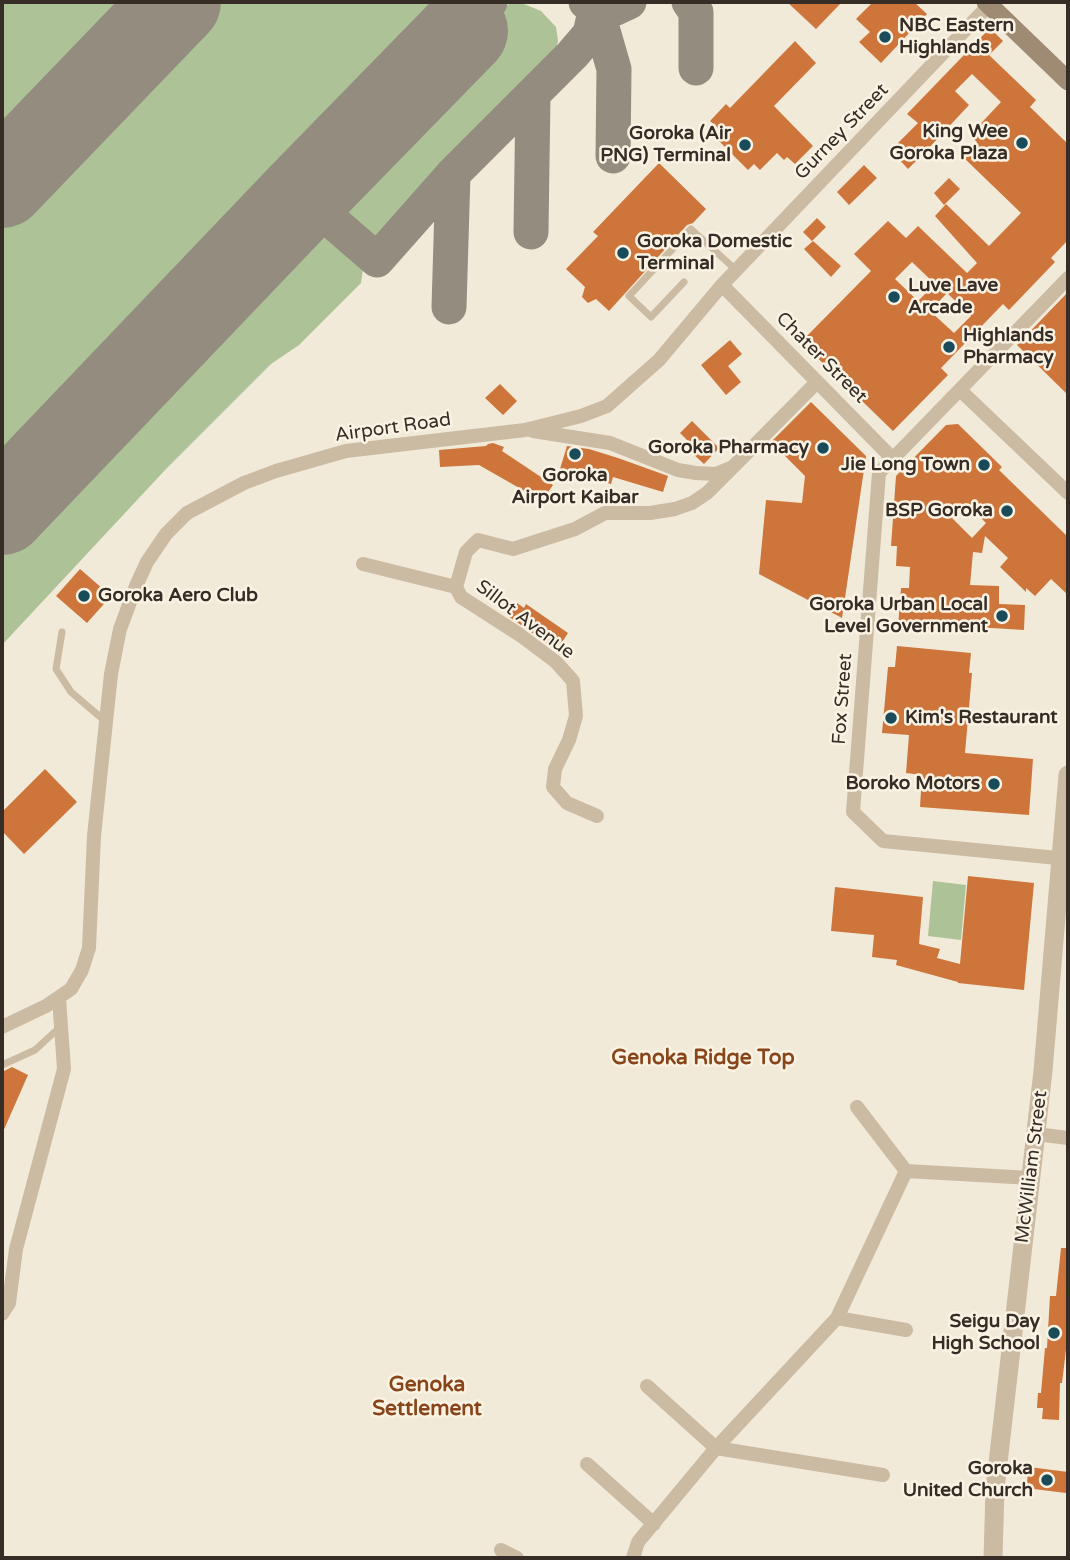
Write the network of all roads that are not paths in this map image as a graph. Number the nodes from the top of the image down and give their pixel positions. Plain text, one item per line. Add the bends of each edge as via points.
1 (987, 4) edge
2 (1068, 82) edge
3 (736, 271) junction
4 (1068, 278) edge
5 (684, 282) dead end
6 (722, 285) junction
7 (817, 382) junction
8 (960, 390) junction
9 (525, 430) junction
10 (892, 458) junction
11 (733, 467) junction
12 (1068, 493) edge
13 (362, 564) dead end
14 (456, 587) junction
15 (62, 632) dead end
16 (106, 722) junction
17 (1068, 775) edge
18 (597, 817) dead end
19 (1065, 858) edge
20 (59, 998) junction
21 (2, 1027) edge
22 (61, 1027) junction
23 (2, 1065) edge
24 (857, 1107) dead end
25 (1036, 1134) junction
26 (1068, 1138) edge
27 (906, 1171) junction
28 (1031, 1178) junction
29 (2, 1314) edge
30 (837, 1318) junction
31 (906, 1330) dead end
32 (646, 1386) dead end
33 (716, 1448) junction
34 (587, 1464) dead end
35 (883, 1475) dead end
36 (654, 1524) junction
37 (501, 1550) dead end
38 (517, 1558) edge
39 (633, 1558) edge
40 (993, 1558) edge

1 - 2 main road
1 - 3 street, Gurney Street
3 - 5 lane via 691,229 629,296 651,317
3 - 6 street, Gurney Street
4 - 8 street, Fox Street
6 - 7 street, Chater Street
6 - 9 street, Airport Road via 659,360 607,406
7 - 10 street, Chater Street
7 - 11 street
8 - 10 street, Fox Street
8 - 12 street
9 - 11 street via 610,443 678,470 716,474
9 - 16 street, Airport Road via 346,451 244,483 187,513 153,552 136,586 120,628
10 - 19 street, Fox Street via 879,472 853,813 883,841
11 - 14 street, Sillot Avenue via 707,494 676,509 605,513 575,529 513,549 478,540 466,552
13 - 14 street
14 - 18 street, Sillot Avenue via 461,597 520,635 573,681 576,716 555,769 553,787 567,803
15 - 16 lane via 56,668 71,692
16 - 20 street, Airport Road via 89,948 71,989
17 - 19 street, McWilliam Street
19 - 25 street, McWilliam Street
20 - 21 street, Airport Road
20 - 22 street
22 - 23 lane via 35,1050
22 - 29 street via 64,1069 16,1249 9,1303
24 - 27 street
25 - 26 street
25 - 28 street, McWilliam Street
27 - 28 street
27 - 30 street
28 - 40 street, McWilliam Street via 995,1489
30 - 31 street
30 - 33 street
32 - 33 street
33 - 35 street
33 - 36 street
34 - 36 street
36 - 39 street via 638,1542
37 - 38 street

